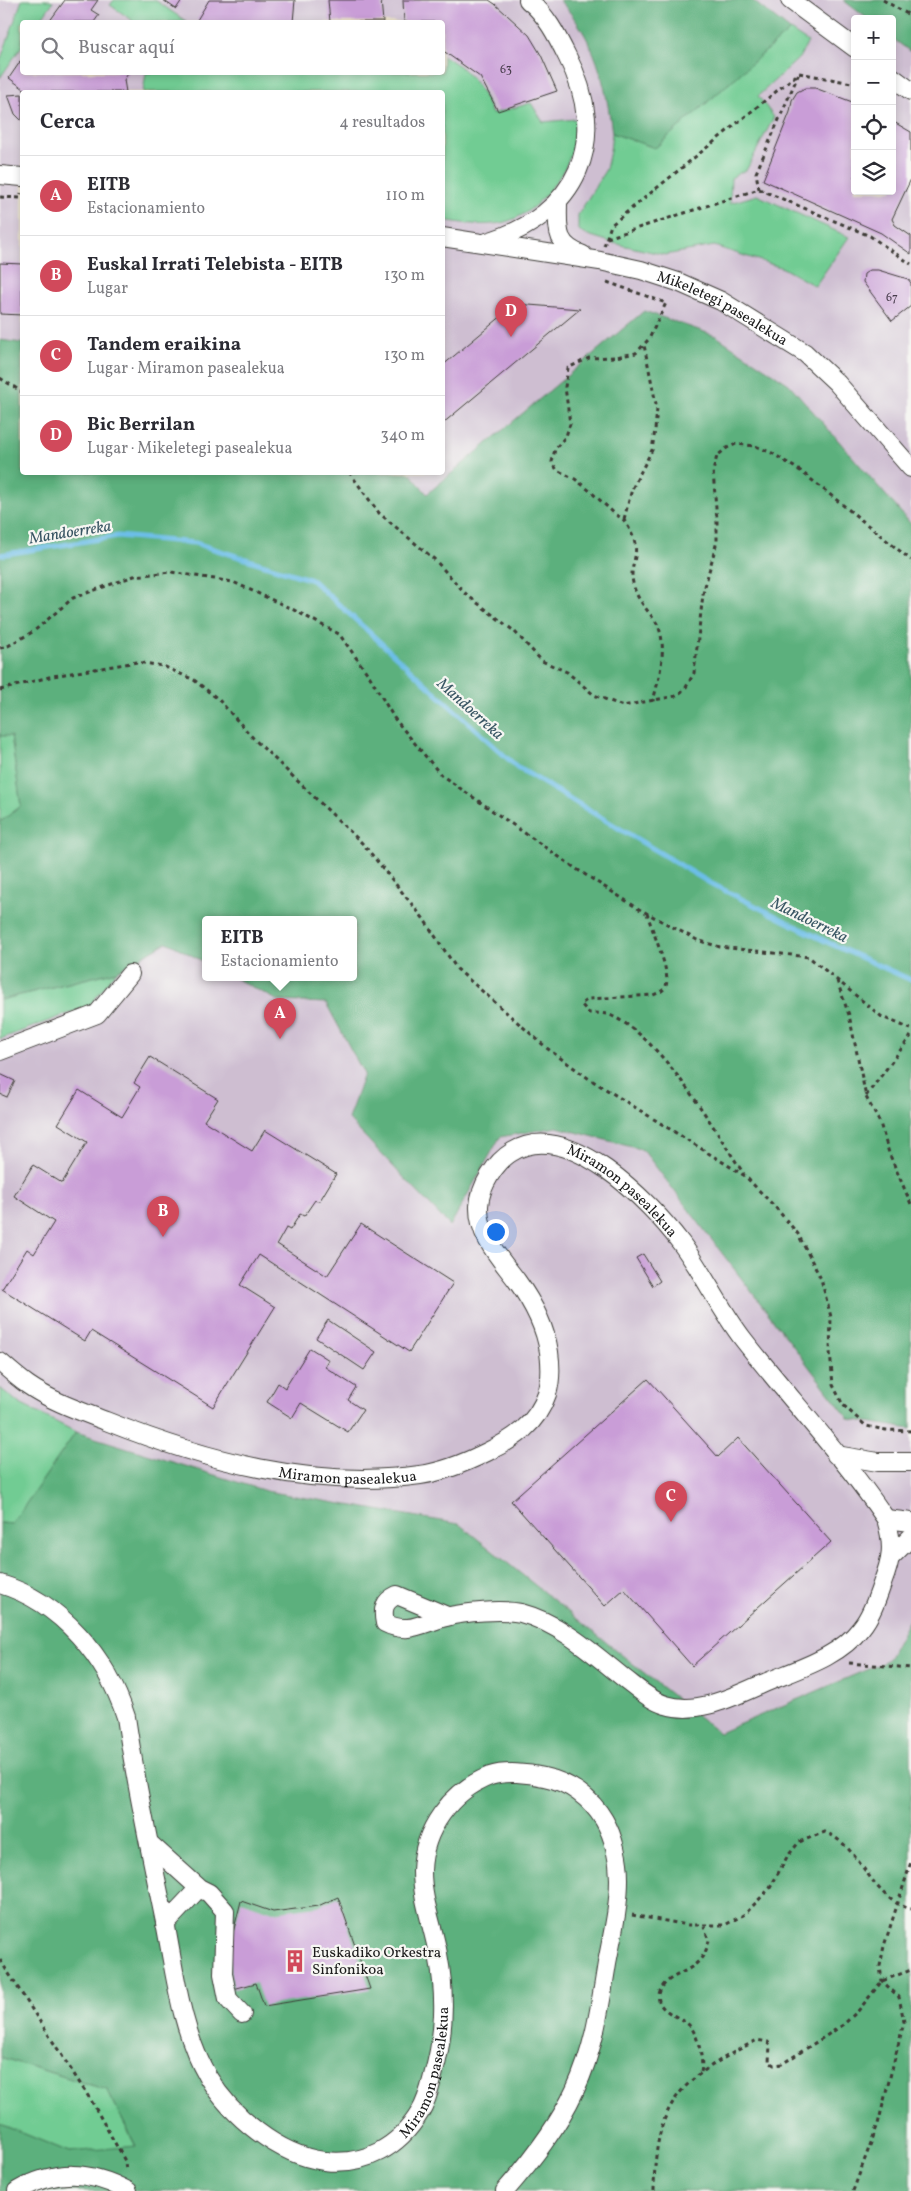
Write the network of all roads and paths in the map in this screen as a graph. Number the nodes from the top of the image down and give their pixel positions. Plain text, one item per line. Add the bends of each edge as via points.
1 (528, 0) edge
2 (790, 0) edge
3 (883, 0) edge
4 (911, 16) edge
5 (851, 45) edge
6 (799, 73) junction
7 (896, 79) edge
8 (851, 83) edge
9 (911, 91) edge
10 (0, 175) edge
11 (20, 177) edge
12 (759, 189) junction
13 (558, 201) junction
14 (611, 226) dead end
15 (445, 237) edge
16 (607, 238) dead end
17 (484, 243) junction
18 (600, 261) junction
19 (911, 264) edge
20 (666, 303) dead end
21 (644, 345) junction
22 (0, 378) edge
23 (20, 391) edge
24 (911, 468) edge
25 (351, 475) edge
26 (624, 519) junction
27 (911, 560) edge
28 (0, 648) edge
29 (0, 690) edge
30 (653, 701) junction
31 (646, 913) junction
32 (130, 974) dead end
33 (836, 979) junction
34 (911, 1029) edge
35 (911, 1036) edge
36 (0, 1051) edge
37 (866, 1097) junction
38 (746, 1176) junction
39 (911, 1204) edge
40 (0, 1362) edge
41 (911, 1431) edge
42 (836, 1454) junction
43 (911, 1462) edge
44 (886, 1519) junction
45 (911, 1522) edge
46 (911, 1537) edge
47 (892, 1556) junction
48 (0, 1584) edge
49 (447, 1616) dead end
50 (827, 1656) junction
51 (911, 1668) edge
52 (149, 1843) junction
53 (911, 1862) edge
54 (199, 1888) junction
55 (898, 1905) junction
56 (911, 1909) edge
57 (616, 1913) junction
58 (165, 1924) junction
59 (704, 1926) junction
60 (0, 1960) edge
61 (911, 1970) edge
62 (882, 1981) junction
63 (242, 2014) dead end
64 (701, 2073) junction
65 (17, 2191) edge
66 (127, 2191) edge
67 (505, 2191) edge
68 (654, 2191) edge
69 (853, 2191) edge

1 - 13 street, Mikeletegi pasealekua via 543,14 562,45 578,76 586,109 586,149 578,172
2 - 5 street
3 - 4 path
6 - 8 path
6 - 12 path via 756,173
6 - 14 path
7 - 9 street
10 - 11 street
12 - 16 path
12 - 19 path via 870,236
13 - 17 street, Mikeletegi pasealekua via 527,226
13 - 18 street via 560,238 566,248
15 - 17 street, Mikeletegi pasealekua
17 - 18 street, Mikeletegi pasealekua
18 - 24 street, Mikeletegi pasealekua via 678,282 721,301 797,348 837,383
20 - 21 path
21 - 26 path via 657,410 655,430 652,450 632,489
21 - 26 path via 636,353 589,358 568,368 566,386 570,424 566,436 555,448 552,462 557,470 575,479
22 - 23 path
25 - 30 path via 379,513 434,559 467,595 514,631 542,661 567,672 594,695 623,706
26 - 30 path via 636,543 632,581 636,596 657,624 662,647
27 - 30 path via 802,472 772,453 755,446 736,444 727,448 717,456 713,471 717,541 703,594 694,673 685,689 676,696
28 - 31 path via 34,631 73,598 134,576 170,572 233,582 339,634 394,718 441,775
29 - 38 path via 53,676 137,662 163,666 194,680 218,699 254,739 364,845 422,918 457,969 548,1049 588,1078
31 - 33 path via 697,940 720,947 809,957
31 - 38 path via 666,972 666,986 653,995 588,999 581,1004 589,1013 611,1015 653,1048 682,1083
32 - 36 street via 97,1014
33 - 34 path via 882,1017
33 - 37 path via 849,1015
35 - 37 path
37 - 39 path via 880,1123
38 - 41 path via 798,1234 821,1279 831,1317 833,1385 842,1405 866,1426
40 - 42 street, Miramon pasealekua via 29,1385 70,1407 194,1453 248,1466 314,1476 365,1479 423,1475 474,1458 510,1441 533,1421 547,1394 551,1368 546,1332 535,1308 484,1233 479,1206 484,1187 508,1154 524,1146 544,1144 566,1148 593,1160 652,1210 680,1242 739,1334
42 - 43 street via 878,1462
42 - 44 street, Miramon pasealekua
44 - 45 street
44 - 47 street, Miramon pasealekua
46 - 47 street
47 - 50 street via 861,1629
48 - 52 street, Miramon pasealekua via 31,1596 62,1618 76,1631 108,1674 126,1717
49 - 50 street via 518,1612 540,1618 645,1694 665,1705 682,1708 710,1704
50 - 51 path via 856,1664
52 - 54 street
52 - 58 street, Miramon pasealekua
53 - 55 path
54 - 58 street
54 - 63 street via 209,1893 225,1911 223,1974 228,1999
55 - 56 path
55 - 59 path via 868,1878 855,1855 838,1837 825,1832 799,1842 770,1888 745,1914 726,1925
55 - 62 path via 884,1946 880,1966
57 - 58 street, Miramon pasealekua via 617,1855 608,1826 596,1806 571,1787 546,1777 492,1775 468,1788 446,1807 429,1835 422,1867 423,1896 438,1955 444,1996 442,2039 431,2083 423,2108 407,2131 375,2155 337,2162 300,2156 263,2135 230,2106 208,2078 182,2008
57 - 59 path
57 - 67 street, Miramon pasealekua via 594,2037 577,2087 532,2160
59 - 64 path via 710,1940 702,1960 666,1984 659,2002 662,2008 691,2028 703,2062
60 - 66 path via 92,2102 125,2161
61 - 62 path
62 - 64 path via 858,2012 782,2064 769,2062 770,2045 762,2040 740,2049
62 - 69 path via 899,1998 904,2022 878,2124
64 - 68 path via 683,2087 664,2120 657,2143
65 - 66 street via 42,2179 74,2174 97,2177

